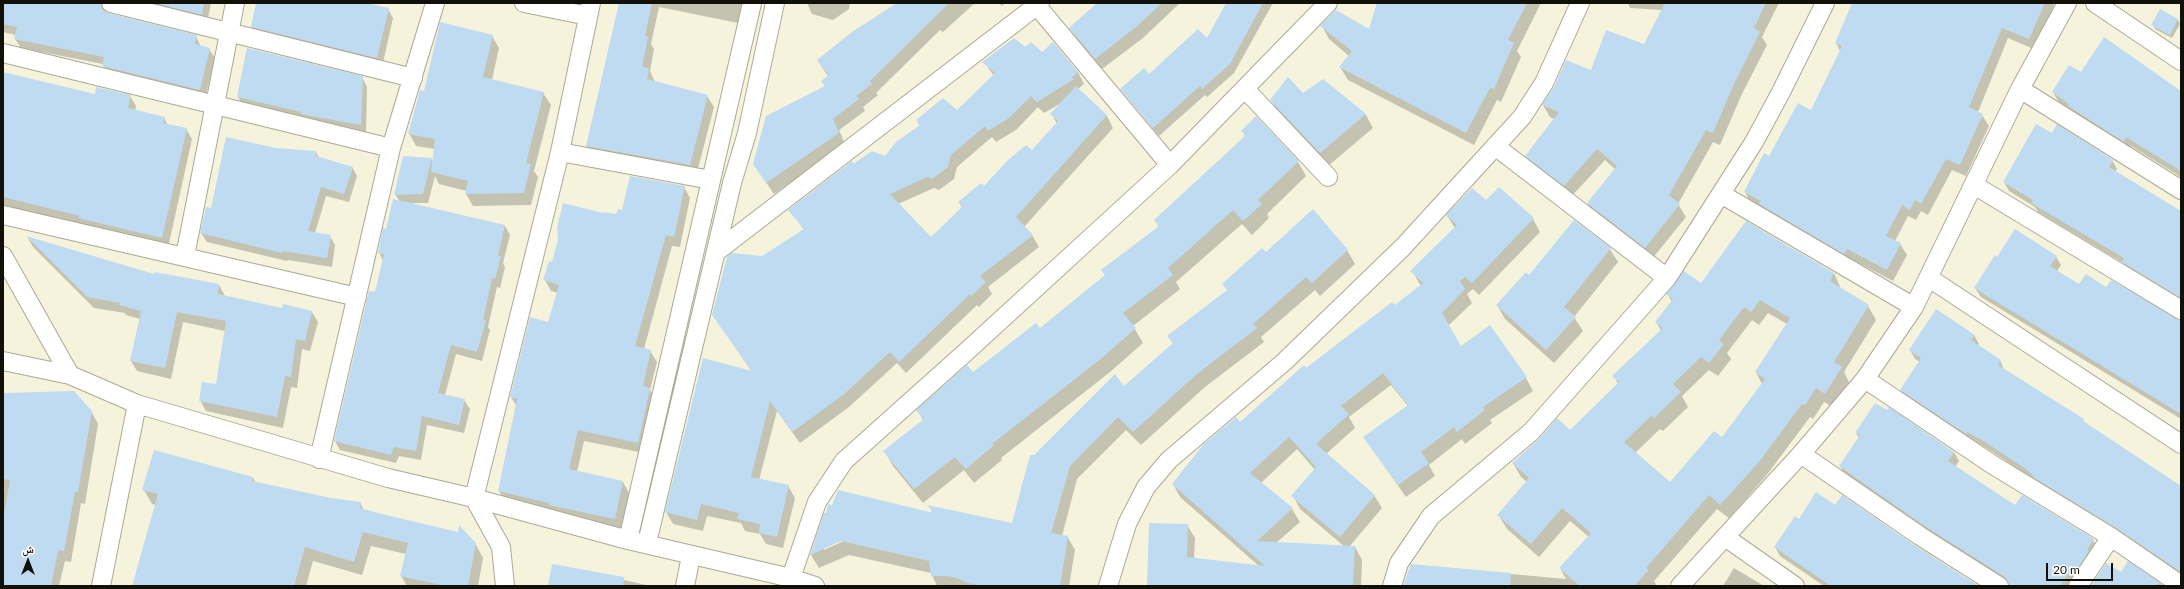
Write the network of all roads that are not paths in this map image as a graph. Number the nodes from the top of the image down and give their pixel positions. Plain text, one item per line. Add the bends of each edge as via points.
1 (111, 3) edge
2 (235, 3) edge
3 (435, 3) edge
4 (524, 3) edge
5 (752, 3) edge
6 (775, 3) edge
7 (1328, 3) edge
8 (1580, 3) edge
9 (1825, 3) edge
10 (2067, 3) edge
11 (2095, 3) edge
12 (1038, 4) edge
13 (590, 9) edge
14 (229, 32) junction
15 (3, 53) edge
16 (2181, 61) edge
17 (412, 78) junction
18 (1245, 88) junction
19 (2020, 89) junction
20 (213, 104) junction
21 (1495, 146) junction
22 (392, 148) junction
23 (560, 152) junction
24 (1170, 165) junction
25 (1328, 177) dead end
26 (711, 180) junction
27 (1974, 185) junction
28 (2181, 190) edge
29 (1721, 194) junction
30 (3, 215) edge
31 (716, 252) junction
32 (3, 256) edge
33 (185, 256) junction
34 (1667, 278) junction
35 (1929, 278) junction
36 (357, 297) junction
37 (1914, 307) junction
38 (2181, 310) edge
39 (3, 361) edge
40 (70, 375) junction
41 (1865, 380) junction
42 (136, 404) junction
43 (2181, 444) edge
44 (1801, 454) junction
45 (319, 459) junction
46 (474, 498) junction
47 (1725, 537) junction
48 (2111, 537) junction
49 (628, 540) junction
50 (647, 543) junction
51 (691, 556) junction
52 (791, 578) junction
53 (2181, 585) edge
54 (101, 586) edge
55 (505, 586) edge
56 (685, 586) edge
57 (815, 586) edge
58 (1108, 586) edge
59 (1392, 586) edge
60 (1680, 586) edge
61 (1795, 586) edge
62 (1999, 586) edge
63 (2078, 586) edge

1 - 14 street
2 - 14 street
3 - 17 street
4 - 13 street
5 - 26 street
6 - 31 street via 747,134 732,183
7 - 18 street
8 - 21 street via 1544,83 1522,117
9 - 29 street via 1754,142
10 - 19 street
11 - 16 street
12 - 24 street
12 - 31 street
13 - 23 street
14 - 17 street
14 - 20 street
15 - 20 street
17 - 22 street
18 - 24 street
18 - 25 street
19 - 27 street
19 - 28 street
20 - 22 street
20 - 33 street
21 - 34 street
21 - 58 street via 1402,247 1284,362 1169,460 1146,487 1127,524
22 - 36 street
23 - 26 street
23 - 46 street
24 - 52 street via 844,461 817,502
26 - 49 street
27 - 35 street
27 - 38 street
29 - 34 street
29 - 37 street
30 - 33 street
31 - 50 street
32 - 40 street
33 - 36 street
34 - 59 street via 1531,432 1431,516 1399,563
35 - 37 street
35 - 43 street
36 - 45 street
37 - 41 street
39 - 40 street
40 - 42 street
41 - 44 street
41 - 48 street via 1994,465
42 - 45 street
42 - 54 street
44 - 47 street
44 - 62 street via 1920,536
45 - 46 street
46 - 49 street
46 - 55 street via 501,547
47 - 60 street
47 - 61 street
48 - 53 street
48 - 63 street
49 - 50 street
50 - 51 street
51 - 52 street
51 - 56 street
52 - 57 street

